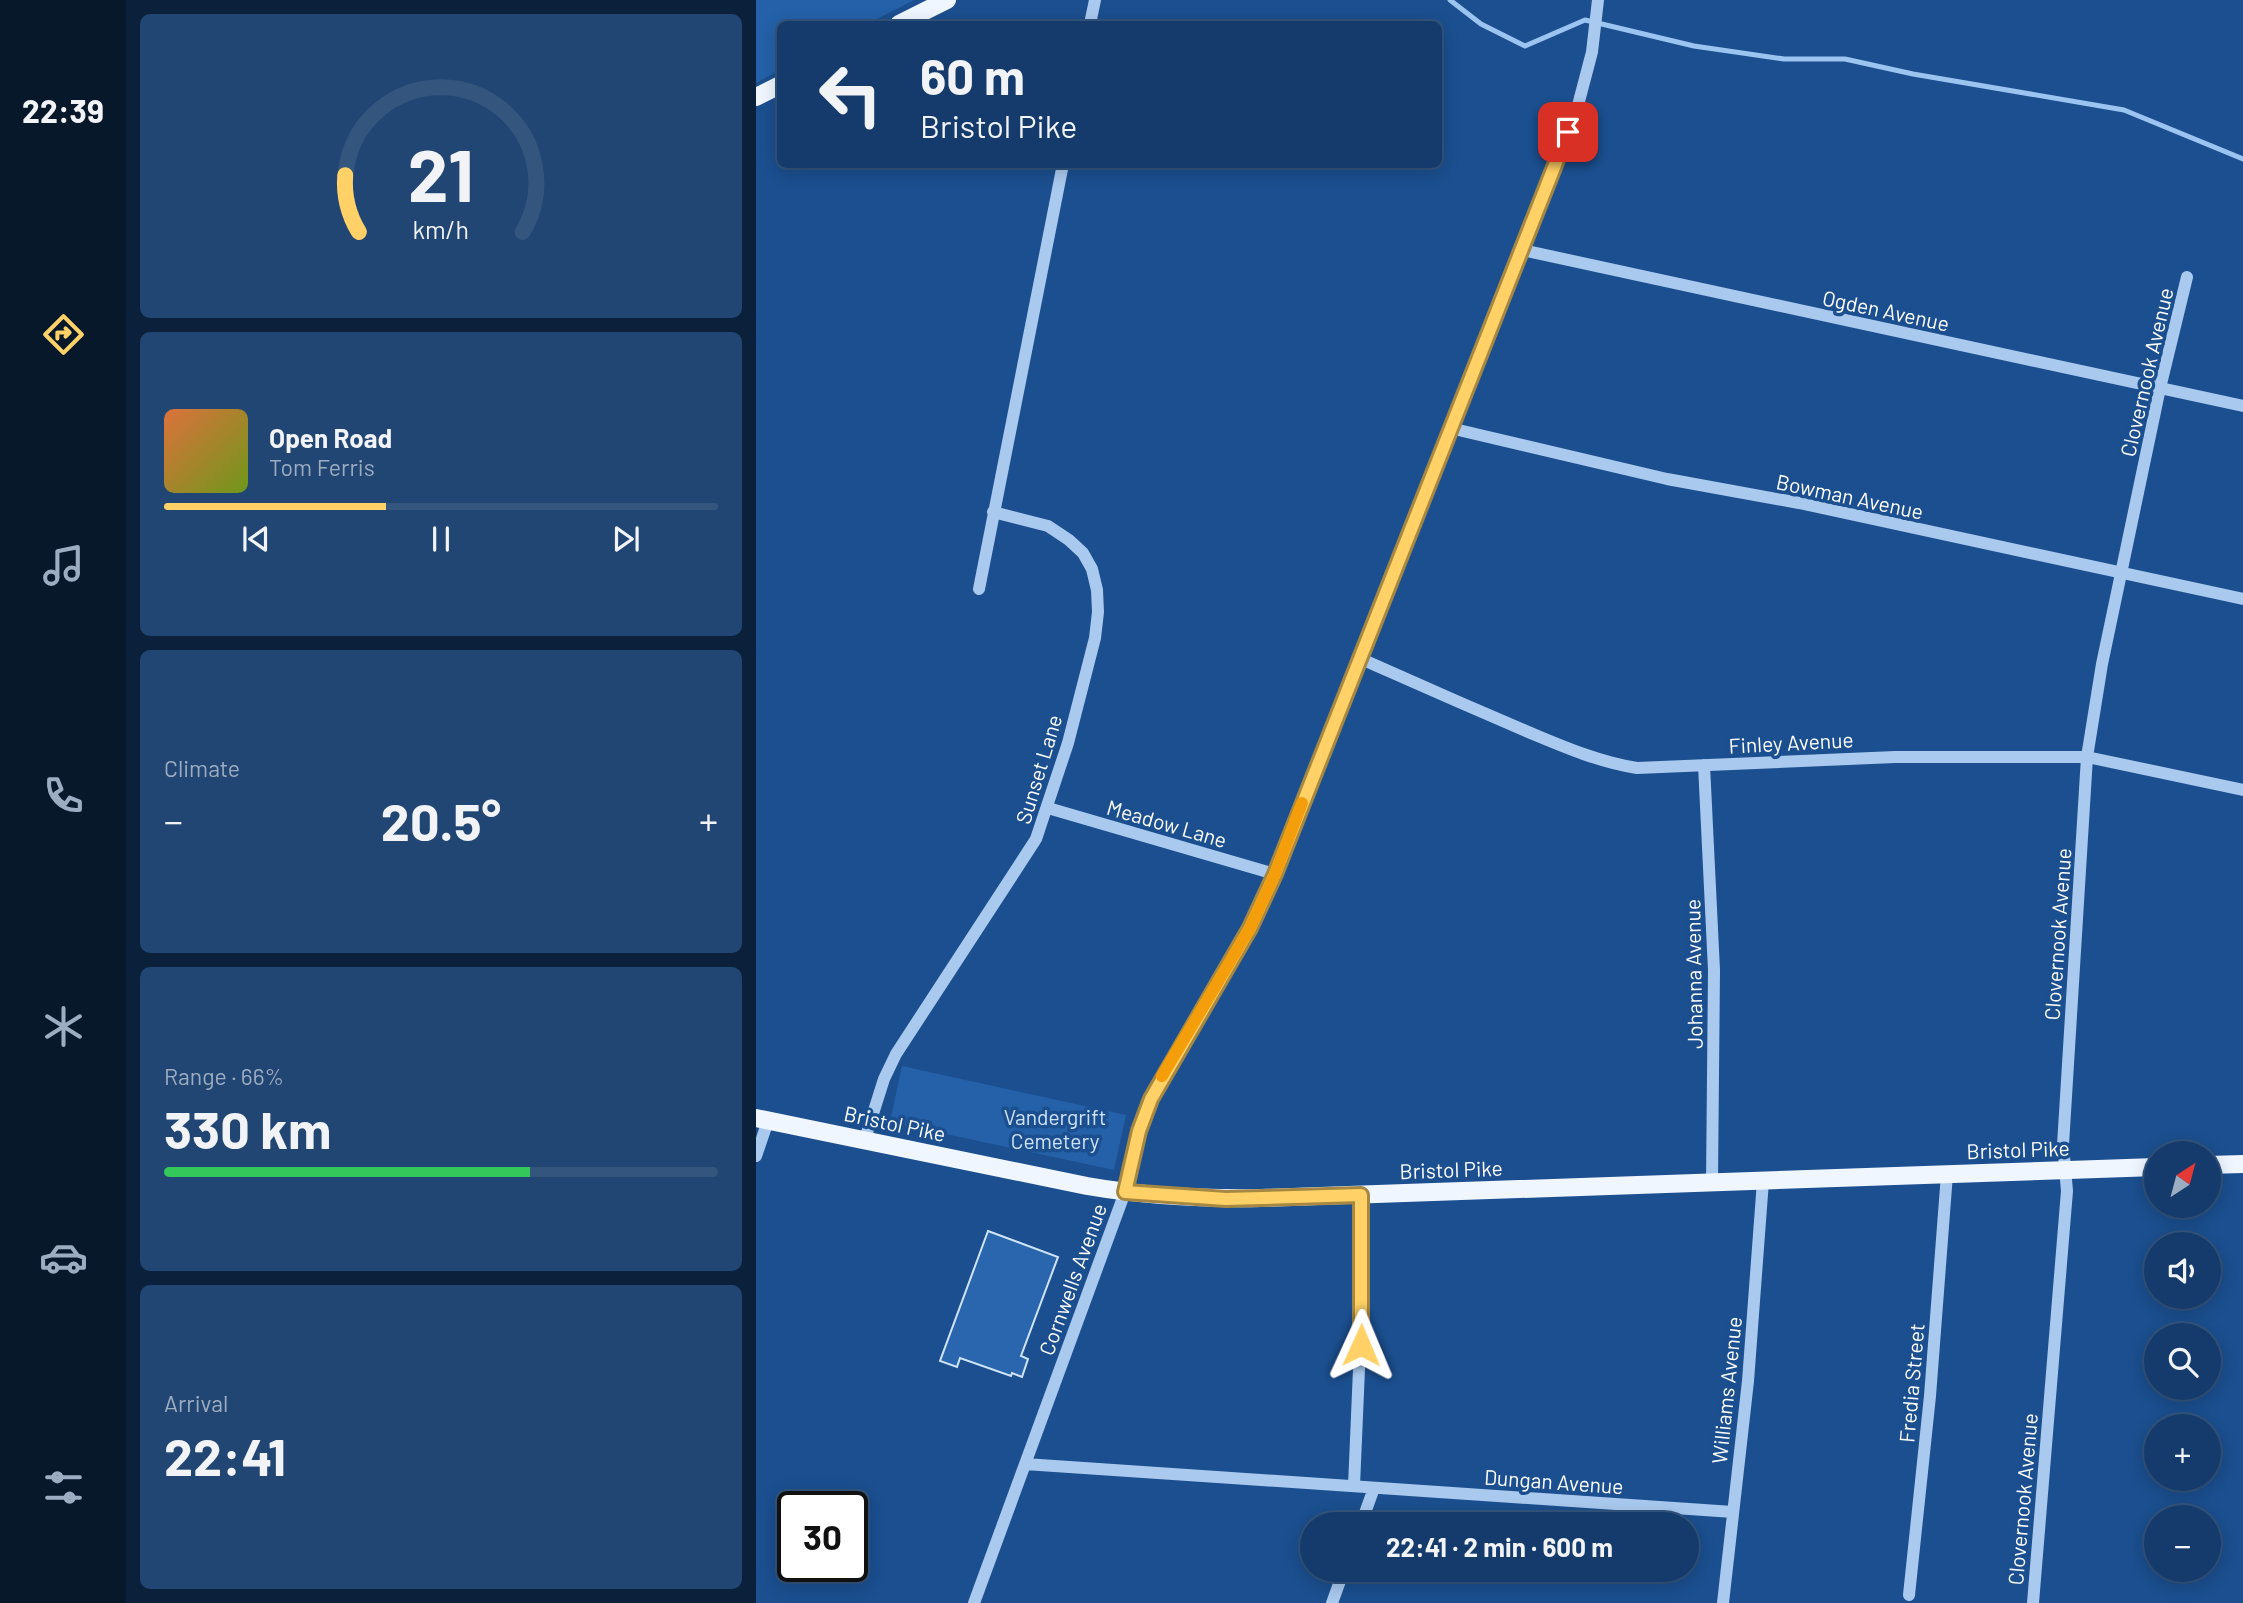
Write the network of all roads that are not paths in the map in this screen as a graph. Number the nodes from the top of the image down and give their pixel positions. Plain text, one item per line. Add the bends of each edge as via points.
1 (947, 0) edge
2 (1095, 0) edge
3 (1598, 0) edge
4 (905, 21) edge
5 (1091, 21) edge
6 (777, 86) edge
7 (756, 97) edge
8 (1062, 168) edge
9 (1522, 250) junction
10 (2187, 276) dead end
11 (2160, 388) junction
12 (2243, 406) edge
13 (1450, 428) junction
14 (993, 512) junction
15 (2122, 572) junction
16 (979, 589) dead end
17 (2243, 599) edge
18 (1359, 658) junction
19 (2087, 757) junction
20 (1704, 765) junction
21 (2243, 790) edge
22 (1048, 808) junction
23 (1275, 874) junction
24 (762, 1119) edge
25 (864, 1139) junction
26 (756, 1156) edge
27 (2243, 1164) edge
28 (2221, 1165) edge
29 (2144, 1167) edge
30 (2064, 1170) junction
31 (1947, 1174) junction
32 (1763, 1181) junction
33 (1712, 1182) junction
34 (1125, 1192) junction
35 (1361, 1195) junction
36 (1025, 1464) junction
37 (1354, 1486) junction
38 (1374, 1488) junction
39 (1365, 1512) edge
40 (1733, 1512) junction
41 (1340, 1582) edge
42 (1909, 1595) dead end
43 (974, 1603) edge
44 (1332, 1603) edge
45 (1723, 1603) edge
46 (2034, 1603) edge

1 - 4 main road
2 - 5 street
3 - 9 street, Cornwells Avenue via 1587,76 1577,109
6 - 7 main road
8 - 14 street
9 - 11 street, Ogden Avenue
9 - 13 street, Cornwells Avenue
10 - 11 street, Clovernook Avenue
11 - 12 street, Ogden Avenue
11 - 15 street, Clovernook Avenue
13 - 15 street, Bowman Avenue
13 - 18 street, Cornwells Avenue
14 - 16 street
14 - 22 street, Sunset Lane via 1048,526 1069,540 1087,559 1097,590 1095,638
15 - 17 street, Bowman Avenue
15 - 19 street, Clovernook Avenue
18 - 20 street, Finley Avenue via 1616,765
18 - 23 street, Cornwells Avenue
19 - 20 street, Finley Avenue via 1895,757
19 - 21 street, Finley Avenue
19 - 30 street, Clovernook Avenue
20 - 33 street, Johanna Avenue via 1714,970
22 - 23 street, Meadow Lane
22 - 25 street, Sunset Lane via 1036,839 890,1065
23 - 34 street, Cornwells Avenue via 1250,928 1151,1099
24 - 25 main road, Bristol Pike
24 - 26 street
25 - 34 main road, Bristol Pike
27 - 28 main road
29 - 30 main road, Bristol Pike
30 - 31 main road, Bristol Pike
30 - 46 street, Clovernook Avenue via 2067,1191
31 - 32 main road, Bristol Pike
31 - 42 street, Fredia Street
32 - 33 main road, Bristol Pike
32 - 40 street, Williams Avenue
33 - 35 main road, Bristol Pike
34 - 35 main road, Bristol Pike via 1226,1199
34 - 36 street, Cornwells Avenue
35 - 37 street
36 - 37 street
36 - 43 street, Cornwells Avenue
37 - 38 street, Dungan Avenue
38 - 39 street
38 - 40 street, Dungan Avenue
40 - 45 street, Williams Avenue
41 - 44 street

